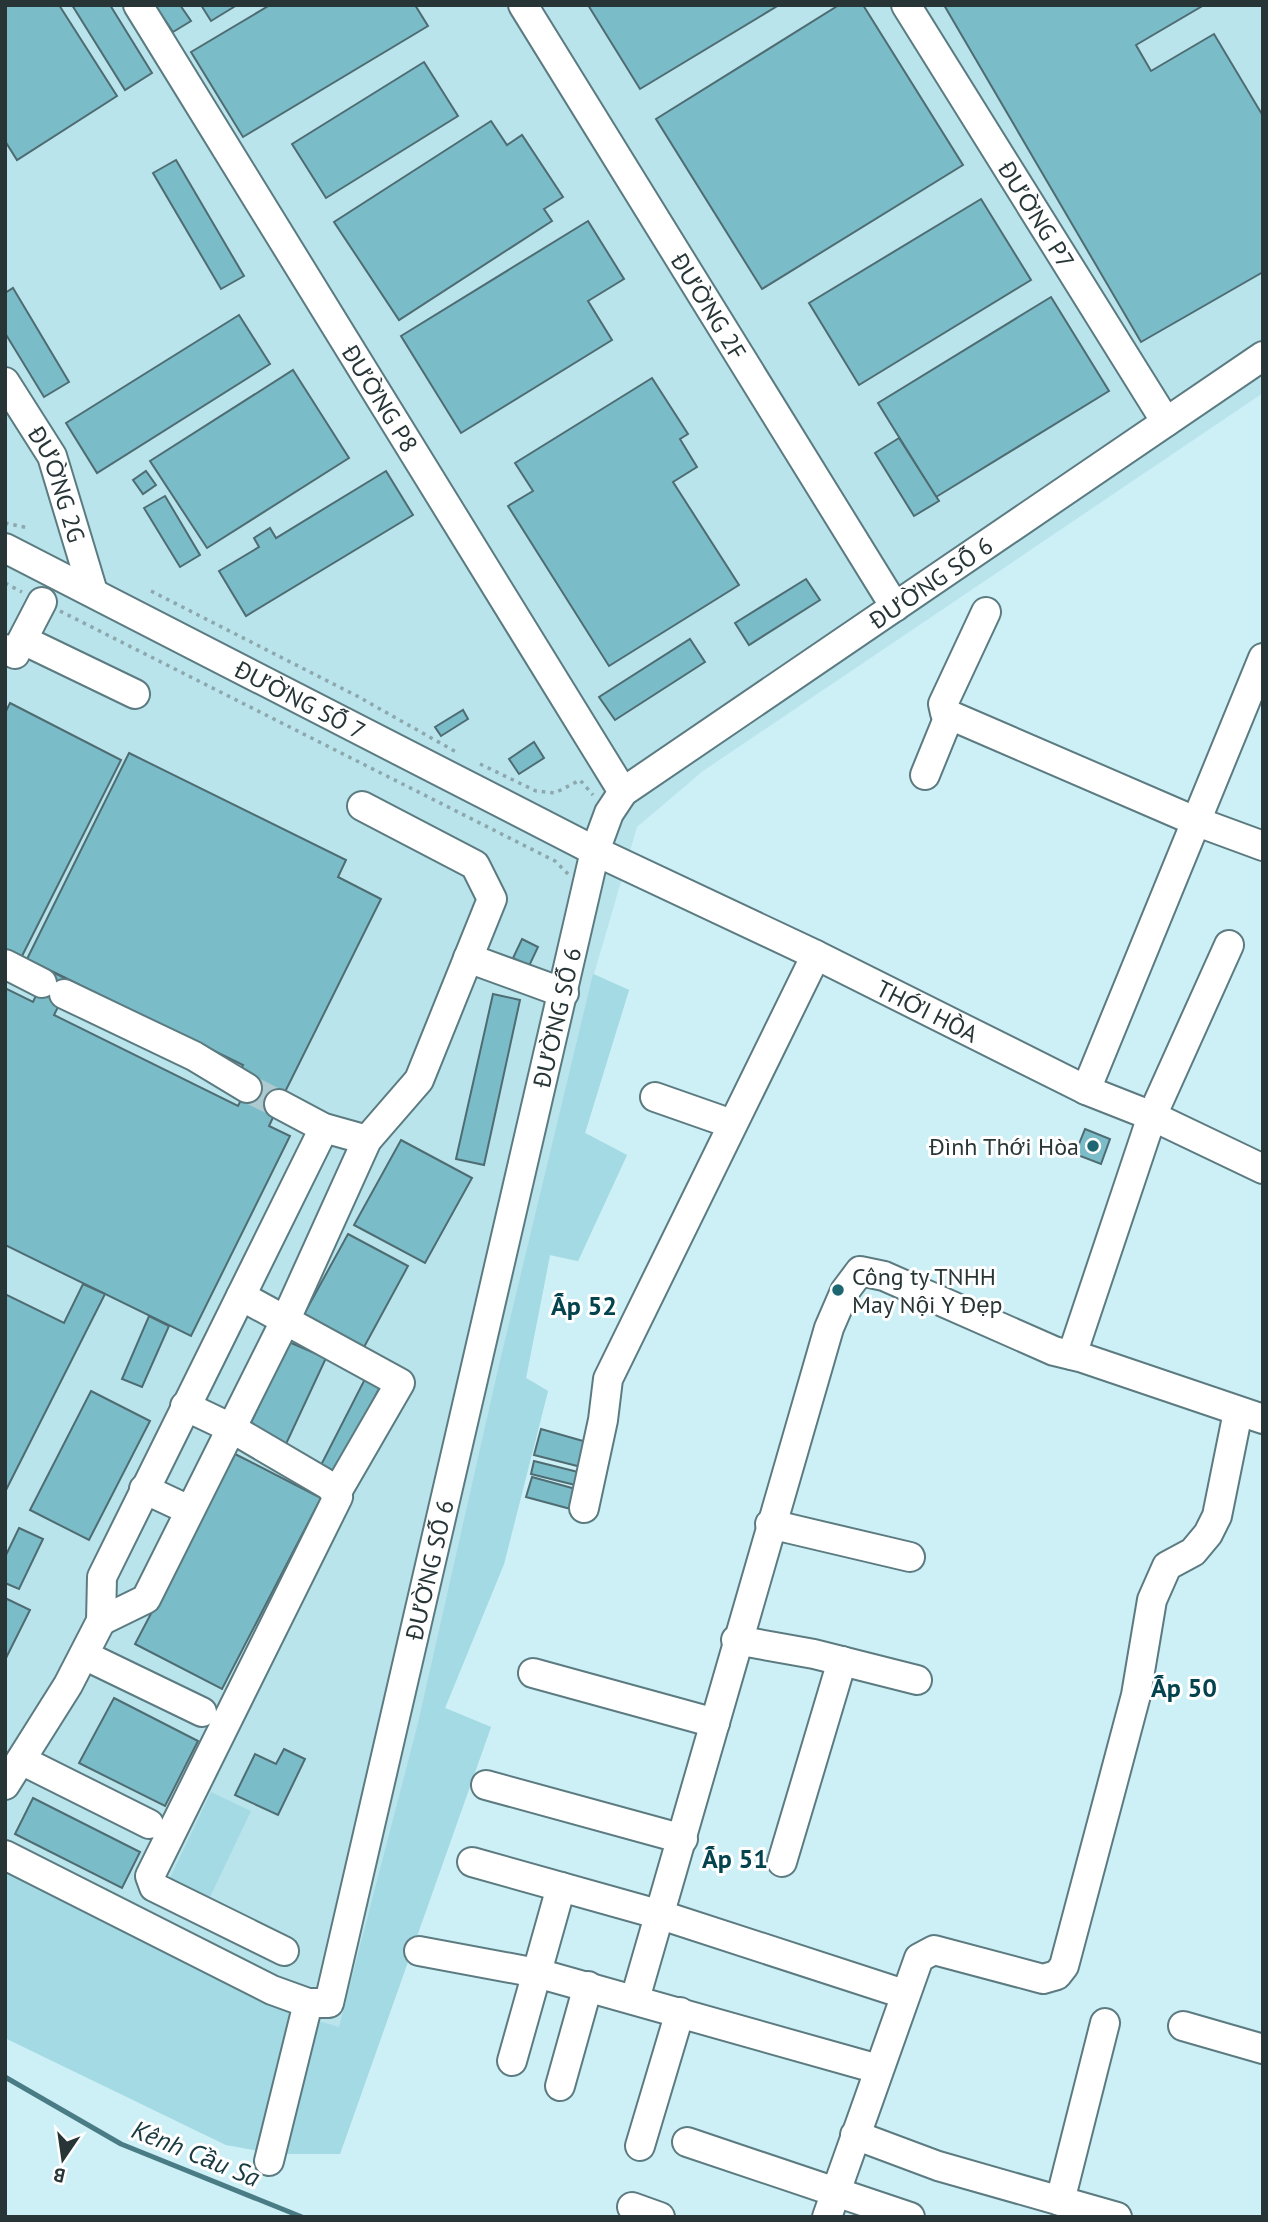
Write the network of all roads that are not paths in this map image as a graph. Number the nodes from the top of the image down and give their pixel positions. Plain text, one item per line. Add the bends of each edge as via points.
1 (138, 5) edge
2 (523, 5) edge
3 (906, 5) edge
4 (1263, 356) edge
5 (5, 382) edge
6 (1166, 422) junction
7 (5, 548) edge
8 (93, 592) junction
9 (42, 602) road end
10 (895, 607) junction
11 (986, 612) dead end
12 (12, 654) edge
13 (1263, 658) edge
14 (135, 694) dead end
15 (949, 716) junction
16 (925, 775) dead end
17 (616, 802) junction
18 (362, 806) dead end
19 (1195, 821) junction
20 (1263, 846) edge
21 (595, 851) junction
22 (1229, 945) dead end
23 (816, 955) junction
24 (467, 958) junction
25 (5, 964) edge
26 (564, 993) junction
27 (247, 1088) tunnel mouth
28 (1086, 1090) junction
29 (655, 1097) dead end
30 (279, 1104) tunnel mouth
31 (1152, 1115) junction
32 (732, 1125) junction
33 (324, 1128) junction
34 (367, 1140) junction
35 (1263, 1169) edge
36 (241, 1296) junction
37 (286, 1319) junction
38 (1072, 1355) junction
39 (185, 1406) junction
40 (1251, 1416) edge
41 (231, 1428) junction
42 (144, 1489) junction
43 (337, 1492) junction
44 (584, 1508) dead end
45 (189, 1510) junction
46 (770, 1524) junction
47 (910, 1557) dead end
48 (102, 1577) junction
49 (146, 1599) junction
50 (102, 1621) junction
51 (736, 1640) junction
52 (83, 1655) junction
53 (842, 1661) junction
54 (533, 1673) dead end
55 (917, 1680) dead end
56 (202, 1712) dead end
57 (715, 1723) junction
58 (21, 1760) junction
59 (5, 1785) edge
60 (486, 1785) dead end
61 (149, 1824) dead end
62 (683, 1839) junction
63 (5, 1855) edge
64 (472, 1862) dead end
65 (782, 1862) dead end
66 (561, 1887) junction
67 (661, 1915) junction
68 (284, 1951) dead end
69 (419, 1951) dead end
70 (537, 1973) junction
71 (589, 1986) junction
72 (904, 1994) junction
73 (635, 1999) junction
74 (319, 2003) junction
75 (680, 2012) junction
76 (1105, 2023) dead end
77 (1184, 2026) dead end
78 (1263, 2049) edge
79 (512, 2061) dead end
80 (878, 2069) junction
81 (560, 2086) dead end
82 (855, 2135) junction
83 (687, 2142) dead end
84 (640, 2146) dead end
85 (269, 2161) dead end
86 (1060, 2201) junction
87 (831, 2204) edge
88 (632, 2207) dead end
89 (660, 2217) edge
90 (910, 2217) edge
91 (1116, 2217) edge

1 - 17 street, ĐƯỜNG P8
2 - 10 street, ĐƯỜNG 2F
3 - 6 street, ĐƯỜNG P7
4 - 6 street, ĐƯỜNG SỐ 6
5 - 8 street, ĐƯỜNG 2G via 52,457
6 - 10 street, ĐƯỜNG SỐ 6
7 - 8 street, ĐƯỜNG SỐ 7
8 - 21 street, ĐƯỜNG SỐ 7
9 - 12 street
10 - 17 street, ĐƯỜNG SỐ 6
11 - 15 street via 943,704
12 - 14 street
13 - 19 street
15 - 16 street
15 - 19 street
17 - 21 street, ĐƯỜNG SỐ 6
18 - 24 street via 475,865 492,899
19 - 20 street
19 - 28 street
21 - 23 street, THỚI HÒA
21 - 26 street, ĐƯỜNG SỐ 6
22 - 31 street
23 - 28 street, THỚI HÒA
23 - 32 street
24 - 26 street
24 - 34 street via 419,1080
25 - 27 street via 194,1056
26 - 74 street, ĐƯỜNG SỐ 6
28 - 31 street, THỚI HÒA
29 - 32 street
30 - 33 street
31 - 35 street, THỚI HÒA
31 - 38 street
32 - 44 street via 608,1379
33 - 34 street
33 - 36 street
34 - 37 street
36 - 37 street
36 - 39 street
37 - 41 street
37 - 43 street via 400,1383
38 - 40 street
38 - 46 street via 884,1276 860,1271 828,1328
39 - 41 street
39 - 42 street
40 - 72 street via 1208,1534 1193,1552 1167,1566 1152,1600 1136,1695 1064,1966 1057,1975 1043,1979 934,1950 919,1958
41 - 43 street
41 - 45 street
42 - 45 street
42 - 48 street
43 - 68 street via 337,1505 150,1876 154,1887
45 - 49 street
46 - 47 street
46 - 51 street
48 - 49 street
48 - 50 street
49 - 50 street
50 - 52 street
51 - 53 street
51 - 57 street
52 - 56 street
52 - 58 street
53 - 55 street
53 - 65 street
54 - 57 street
57 - 62 street
58 - 59 street
58 - 61 street
60 - 62 street
62 - 67 street
63 - 74 street via 272,1990
64 - 66 street
66 - 67 street
66 - 70 street
67 - 72 street
67 - 73 street
69 - 70 street
70 - 71 street
70 - 79 street
71 - 73 street
71 - 81 street
72 - 80 street
73 - 75 street
74 - 85 street, ĐƯỜNG SỐ 6
75 - 80 street
75 - 84 street
76 - 86 street
77 - 78 street
80 - 82 street
82 - 86 street via 938,2166
82 - 87 street
83 - 87 street
86 - 91 street
87 - 90 street
88 - 89 street

